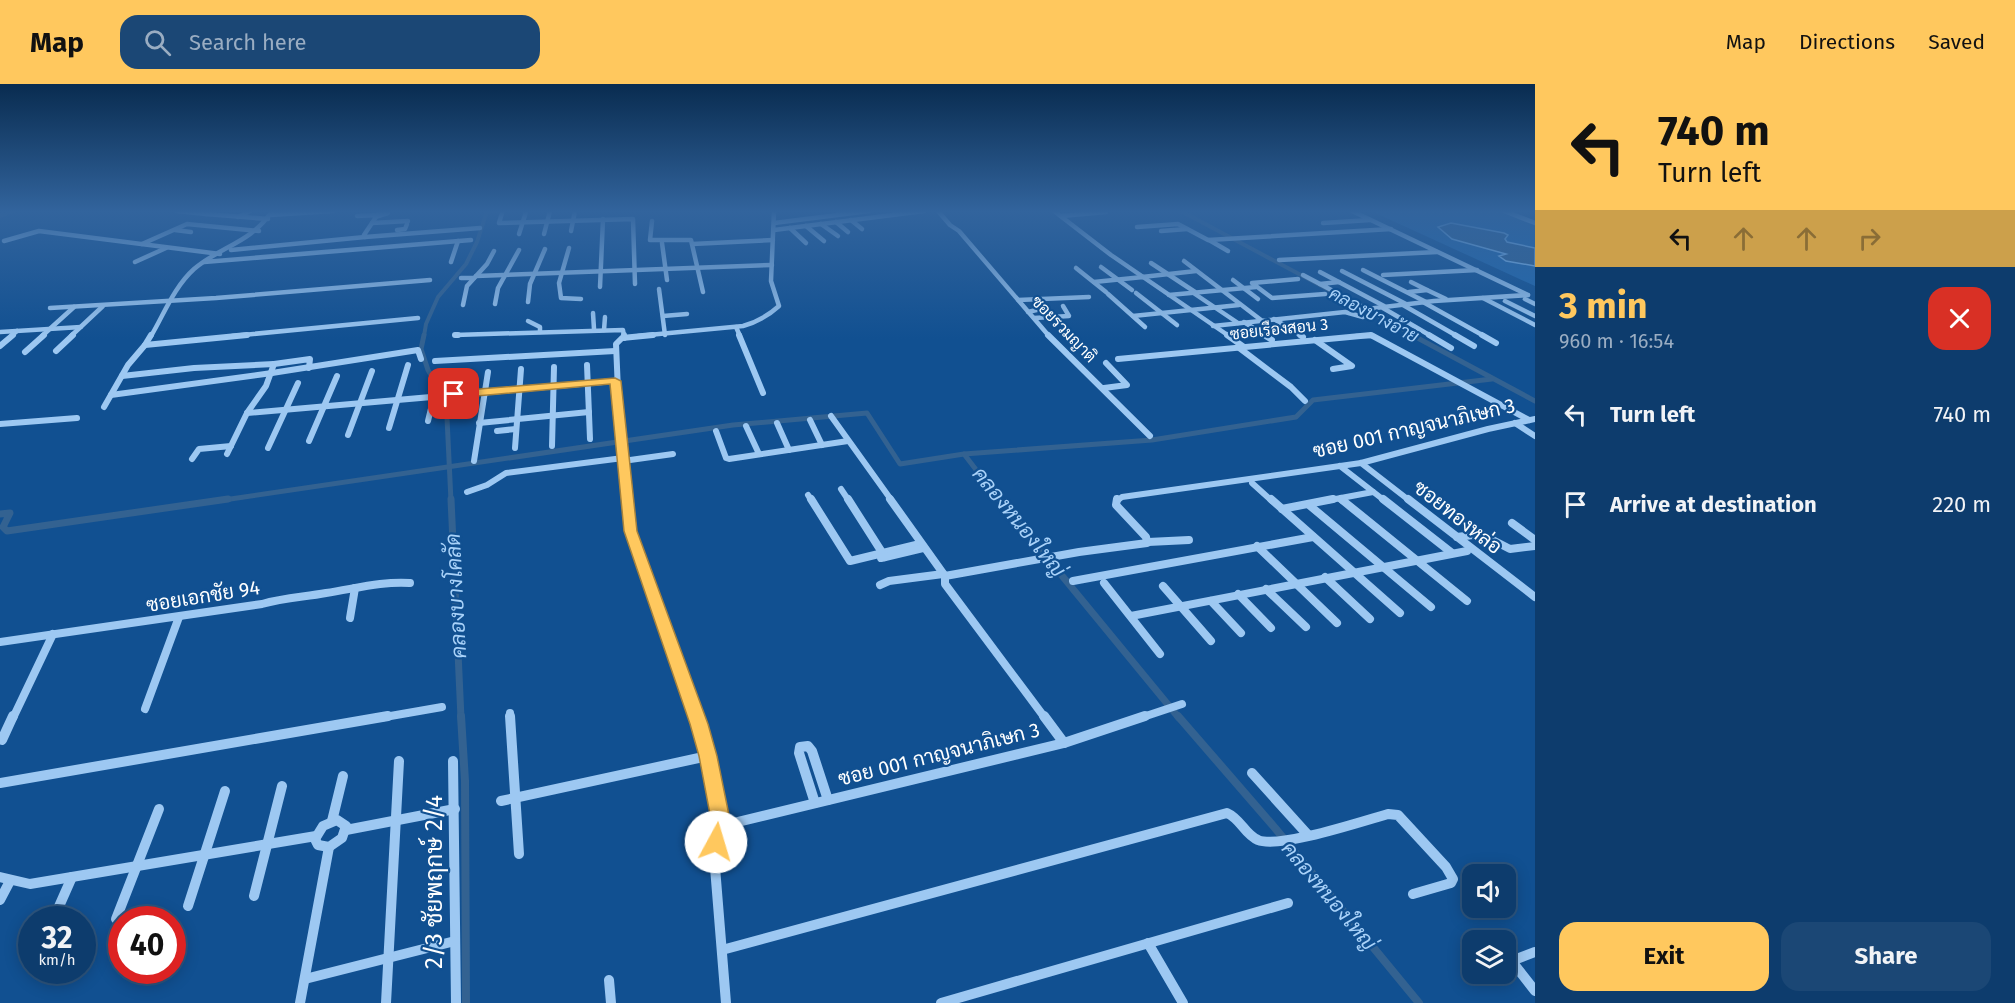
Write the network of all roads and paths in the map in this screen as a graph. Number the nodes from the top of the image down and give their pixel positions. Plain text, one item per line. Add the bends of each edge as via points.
1 (154, 254) edge
2 (220, 254) edge
3 (307, 254) edge
4 (454, 254) edge
5 (492, 254) edge
6 (517, 254) edge
7 (543, 254) edge
8 (567, 254) edge
9 (601, 254) edge
10 (635, 254) edge
11 (664, 254) edge
12 (694, 254) edge
13 (772, 254) edge
14 (979, 254) edge
15 (1112, 254) edge
16 (1401, 254) edge
17 (1442, 254) edge
18 (1279, 260) dead end
19 (451, 261) dead end
20 (1184, 261) dead end
21 (135, 262) dead end
22 (204, 262) junction
23 (1151, 263) dead end
24 (772, 265) junction
25 (1101, 267) dead end
26 (696, 268) junction
27 (1076, 268) dead end
28 (666, 269) junction
29 (1363, 270) dead end
30 (1478, 270) junction
31 (562, 271) junction
32 (635, 271) junction
33 (1196, 271) junction
34 (1342, 271) dead end
35 (1320, 272) dead end
36 (534, 273) junction
37 (600, 273) junction
38 (505, 274) junction
39 (1167, 274) junction
40 (1383, 274) dead end
41 (475, 277) junction
42 (1143, 277) junction
43 (461, 278) dead end
44 (1118, 279) junction
45 (430, 280) dead end
46 (667, 280) dead end
47 (1233, 280) dead end
48 (1094, 282) junction
49 (1339, 282) junction
50 (1411, 282) dead end
51 (635, 284) dead end
52 (1320, 284) junction
53 (600, 287) dead end
54 (1256, 287) junction
55 (1242, 288) junction
56 (659, 289) dead end
57 (1219, 290) junction
58 (1427, 290) junction
59 (703, 292) dead end
60 (1194, 292) junction
61 (1408, 292) junction
62 (1325, 294) dead end
63 (1169, 295) junction
64 (1089, 297) dead end
65 (1482, 298) junction
66 (581, 299) dead end
67 (1446, 299) dead end
68 (1525, 299) dead end
69 (1018, 300) junction
70 (1258, 300) dead end
71 (171, 301) junction
72 (1504, 301) dead end
73 (528, 302) dead end
74 (1424, 302) junction
75 (495, 304) dead end
76 (1535, 304) edge
77 (463, 305) dead end
78 (1239, 305) junction
79 (1404, 305) junction
80 (103, 306) dead end
81 (1063, 306) dead end
82 (74, 307) dead end
83 (1383, 307) junction
84 (50, 308) dead end
85 (1045, 308) dead end
86 (1215, 308) junction
87 (1191, 311) junction
88 (1028, 312) junction
89 (593, 313) dead end
90 (687, 314) dead end
91 (1162, 314) junction
92 (663, 316) junction
93 (1133, 316) junction
94 (1535, 316) edge
95 (605, 317) dead end
96 (1363, 317) dead end
97 (418, 318) dead end
98 (1034, 318) junction
99 (1274, 319) junction
100 (1262, 320) junction
101 (528, 321) dead end
102 (1241, 323) junction
103 (1177, 325) dead end
104 (1535, 325) edge
105 (1212, 326) junction
106 (81, 327) junction
107 (736, 327) junction
108 (1145, 327) dead end
109 (51, 329) junction
110 (594, 329) junction
111 (604, 330) junction
112 (17, 331) junction
113 (0, 332) edge
114 (540, 332) junction
115 (455, 335) dead end
116 (665, 335) junction
117 (1303, 337) dead end
118 (624, 338) junction
119 (1272, 340) dead end
120 (1314, 340) junction
121 (1497, 343) dead end
122 (145, 345) junction
123 (0, 346) edge
124 (1474, 346) dead end
125 (1241, 347) junction
126 (1451, 348) dead end
127 (56, 351) dead end
128 (615, 351) junction
129 (25, 352) dead end
130 (421, 359) dead end
131 (1119, 359) dead end
132 (435, 361) dead end
133 (1106, 363) dead end
134 (274, 364) junction
135 (408, 365) dead end
136 (587, 365) dead end
137 (554, 367) dead end
138 (309, 368) junction
139 (521, 369) dead end
140 (1333, 369) dead end
141 (372, 371) dead end
142 (488, 372) dead end
143 (272, 373) junction
144 (122, 376) junction
145 (337, 376) dead end
146 (615, 381) junction
147 (298, 383) dead end
148 (588, 383) junction
149 (553, 386) junction
150 (1104, 388) junction
151 (518, 389) junction
152 (483, 392) junction
153 (763, 393) dead end
154 (111, 395) junction
155 (437, 396) junction
156 (397, 400) junction
157 (1305, 401) dead end
158 (360, 403) junction
159 (323, 406) junction
160 (104, 407) dead end
161 (285, 410) junction
162 (589, 412) junction
163 (247, 413) junction
164 (552, 416) junction
165 (831, 417) dead end
166 (77, 418) dead end
167 (516, 419) junction
168 (810, 420) dead end
169 (1532, 420) edge
170 (428, 421) dead end
171 (479, 423) junction
172 (777, 423) dead end
173 (1515, 423) junction
174 (0, 424) edge
175 (746, 426) dead end
176 (389, 428) dead end
177 (516, 429) junction
178 (497, 431) dead end
179 (716, 431) dead end
180 (348, 435) dead end
181 (1150, 436) dead end
182 (1535, 436) edge
183 (590, 440) dead end
184 (309, 441) dead end
185 (848, 441) junction
186 (822, 445) junction
187 (231, 446) junction
188 (552, 446) dead end
189 (268, 448) dead end
190 (514, 448) dead end
191 (789, 450) junction
192 (584, 453) dead end
193 (227, 454) dead end
194 (673, 454) dead end
195 (759, 454) junction
196 (192, 459) dead end
197 (623, 459) junction
198 (474, 460) dead end
199 (1361, 463) junction
200 (587, 464) junction
201 (1340, 466) junction
202 (1252, 483) dead end
203 (841, 489) dead end
204 (466, 492) dead end
205 (1372, 492) junction
206 (808, 495) dead end
207 (1340, 499) junction
208 (1309, 505) junction
209 (1282, 509) junction
210 (1512, 523) dead end
211 (1313, 537) junction
212 (1457, 537) junction
213 (1189, 540) dead end
214 (1535, 540) edge
215 (1148, 542) junction
216 (922, 546) junction
217 (1257, 546) junction
218 (1535, 546) edge
219 (1467, 551) dead end
220 (1452, 553) junction
221 (884, 554) junction
222 (1416, 560) junction
223 (1383, 566) junction
224 (1353, 572) junction
225 (944, 575) junction
226 (1325, 577) junction
227 (1073, 581) dead end
228 (410, 583) dead end
229 (1104, 583) dead end
230 (1296, 583) junction
231 (880, 585) dead end
232 (1163, 586) dead end
233 (355, 588) junction
234 (1266, 588) junction
235 (1238, 594) junction
236 (1535, 597) edge
237 (1210, 601) junction
238 (1467, 601) dead end
239 (1182, 606) junction
240 (1431, 608) dead end
241 (1400, 613) dead end
242 (1131, 616) junction
243 (180, 617) junction
244 (350, 618) dead end
245 (1370, 619) dead end
246 (1337, 623) dead end
247 (1306, 627) dead end
248 (1271, 628) dead end
249 (1241, 633) dead end
250 (53, 634) junction
251 (1211, 641) dead end
252 (0, 642) edge
253 (1160, 654) dead end
254 (1175, 706) dead end
255 (442, 707) dead end
256 (145, 709) dead end
257 (510, 713) dead end
258 (2, 740) dead end
259 (1064, 743) junction
260 (708, 756) junction
261 (399, 761) dead end
262 (453, 761) dead end
263 (1252, 772) dead end
264 (343, 776) dead end
265 (0, 783) edge
266 (282, 786) dead end
267 (225, 791) dead end
268 (516, 798) junction
269 (828, 800) junction
270 (501, 801) dead end
271 (815, 803) junction
272 (159, 809) dead end
273 (455, 809) junction
274 (332, 821) junction
275 (397, 821) junction
276 (721, 825) junction
277 (346, 830) junction
278 (1308, 835) junction
279 (315, 836) junction
280 (268, 844) junction
281 (329, 847) junction
282 (204, 854) junction
283 (519, 854) dead end
284 (138, 866) junction
285 (72, 877) junction
286 (5, 879) edge
287 (1413, 894) dead end
288 (254, 896) dead end
289 (0, 900) edge
290 (1288, 903) dead end
291 (59, 906) edge
292 (121, 906) edge
293 (188, 906) dead end
294 (455, 941) junction
295 (1148, 943) junction
296 (722, 950) junction
297 (1535, 952) edge
298 (390, 958) junction
299 (304, 979) junction
300 (609, 980) dead end
301 (1535, 991) edge
302 (300, 1003) edge
303 (386, 1003) edge
304 (456, 1003) edge
305 (611, 1003) edge
306 (726, 1003) edge
307 (941, 1003) edge
308 (1183, 1003) edge

1 - 21 street
2 - 22 street
3 - 22 street
4 - 19 street
5 - 41 street
6 - 38 street
7 - 36 street
8 - 31 street
9 - 37 street
10 - 32 street
11 - 28 street
12 - 26 street
13 - 24 street
14 - 69 street, ซอยรวมญาติ
15 - 42 street
16 - 18 street
17 - 30 street
20 - 33 street
22 - 71 street via 185,278
23 - 39 street
24 - 26 street
24 - 107 street via 771,281 779,306 757,323
25 - 44 street
26 - 28 street
26 - 59 street
27 - 48 street
28 - 32 street
28 - 46 street
29 - 61 street
30 - 40 street
30 - 65 street via 1529,295
31 - 36 street
31 - 37 street
31 - 66 street via 561,298
32 - 37 street
32 - 51 street
33 - 39 street
33 - 57 street
34 - 79 street
35 - 49 street
36 - 38 street
36 - 73 street
37 - 53 street
38 - 41 street
38 - 75 street
39 - 42 street
39 - 60 street
41 - 43 street
41 - 77 street via 467,286
42 - 44 street
42 - 63 street
44 - 48 street
44 - 91 street
45 - 71 street
47 - 55 street
48 - 93 street
49 - 52 street
49 - 83 street
50 - 58 street
52 - 54 street via 1301,277 1252,283
52 - 83 street via 1366,309
54 - 55 street
54 - 62 street via 1273,298
55 - 57 street
55 - 70 street
56 - 92 street
57 - 60 street
57 - 78 street
58 - 61 street
58 - 67 street
60 - 63 street
60 - 86 street
61 - 74 street
63 - 87 street
64 - 69 street
65 - 74 street
65 - 104 street
68 - 76 street
69 - 88 street, ซอยรวมญาติ
71 - 84 street
71 - 122 street
72 - 94 street
74 - 79 street
74 - 121 street
78 - 86 street
78 - 100 street
79 - 83 street
79 - 124 street
80 - 106 street
81 - 98 street via 1069,316
82 - 109 street
83 - 126 street
85 - 88 street
86 - 87 street
86 - 102 street
87 - 91 street
87 - 105 street
88 - 98 street, ซอยรวมญาติ
89 - 110 street
90 - 92 street
91 - 93 street
91 - 103 street
92 - 116 street
93 - 108 street
95 - 111 street
96 - 99 street via 1349,312
97 - 122 street
98 - 150 street, ซอยรวมญาติ
99 - 100 street
99 - 117 street
100 - 102 street
101 - 114 street via 540,327
102 - 105 street
102 - 119 street
105 - 125 street
106 - 109 street
106 - 127 street
107 - 116 street
107 - 153 street
109 - 112 street
109 - 129 street
110 - 111 street
110 - 114 street
111 - 118 street via 623,330
112 - 113 street
112 - 123 street
114 - 115 street
116 - 118 street
118 - 128 street via 618,340
120 - 125 street, ซอยเรืองสอน 3
120 - 140 street via 1352,366
120 - 169 street, ซอยเรืองสอน 3 via 1371,335
122 - 144 street
125 - 131 street, ซอยเรืองสอน 3
125 - 157 street
128 - 132 street
128 - 146 street
130 - 138 street via 418,350
133 - 150 street via 1127,385
134 - 138 street via 310,359
134 - 143 street
134 - 144 street
135 - 156 street
136 - 148 street
137 - 149 street
138 - 143 street
139 - 151 street
141 - 158 street
142 - 152 street
143 - 154 street
143 - 163 street
144 - 154 street
145 - 159 street
146 - 148 street
146 - 197 street
147 - 161 street
148 - 149 street
148 - 162 street
149 - 151 street
149 - 164 street
150 - 181 street, ซอยรวมญาติ
151 - 152 street
151 - 167 street
152 - 155 street
152 - 171 street
154 - 160 street
155 - 156 street
155 - 170 street
156 - 158 street
156 - 176 street
158 - 159 street
158 - 180 street
159 - 161 street
159 - 184 street
161 - 163 street
161 - 189 street
162 - 164 street
162 - 183 street
163 - 187 street
164 - 167 street
164 - 188 street
165 - 185 street, ซอย 001 กาญจนาภิเษก 3
166 - 174 street
167 - 171 street
167 - 177 street
168 - 186 street
169 - 173 street, ซอย 001 กาญจนาภิเษก 3
171 - 198 street
172 - 191 street
173 - 182 street
173 - 199 street, ซอย 001 กาญจนาภิเษก 3
175 - 195 street
177 - 178 street
177 - 190 street
179 - 195 street via 727,458
185 - 186 street
185 - 216 street, ซอย 001 กาญจนาภิเษก 3
186 - 191 street
187 - 193 street
187 - 196 street via 199,449
191 - 195 street
192 - 200 street
194 - 197 street
197 - 200 street
197 - 260 street via 631,531
199 - 201 street, ซอย 001 กาญจนาภิเษก 3
199 - 212 street, ซอยทองหล่อ
200 - 204 street via 506,473
201 - 205 street
201 - 215 street, ซอย 001 กาญจนาภิเษก 3 via 1117,499 1116,505
202 - 209 street
203 - 221 street
205 - 207 street
205 - 220 street
206 - 221 street via 850,561
207 - 208 street
207 - 222 street
208 - 209 street
208 - 223 street
209 - 211 street
210 - 214 street
211 - 217 street
211 - 224 street
212 - 218 street via 1482,533 1510,549
212 - 236 street, ซอยทองหล่อ
213 - 215 street
215 - 225 street
216 - 221 street
216 - 225 street, ซอย 001 กาญจนาภิเษก 3
217 - 227 street
217 - 230 street
219 - 220 street
220 - 222 street
222 - 223 street
222 - 238 street
223 - 224 street
223 - 240 street
224 - 226 street
224 - 241 street
225 - 231 street
225 - 259 street, ซอย 001 กาญจนาภิเษก 3 via 945,584
226 - 230 street
226 - 245 street
228 - 233 street, ซอยเอกชัย 94
229 - 242 street
230 - 234 street
230 - 246 street
232 - 239 street
233 - 243 street, ซอยเอกชัย 94
233 - 244 street
234 - 235 street
234 - 247 street
235 - 237 street
235 - 248 street
237 - 239 street
237 - 249 street
239 - 242 street
239 - 251 street
242 - 253 street
243 - 250 street, ซอยเอกชัย 94
243 - 256 street
250 - 252 street, ซอยเอกชัย 94
250 - 258 street
254 - 259 street
255 - 265 street
257 - 268 street
259 - 269 street, ซอย 001 กาญจนาภิเษก 3
260 - 268 street
260 - 276 street
261 - 275 street
262 - 273 street, 2/3 ชัยพฤกษ์ 2/4
263 - 278 street
264 - 274 street
266 - 280 street
267 - 282 street
268 - 270 street
268 - 283 street
269 - 271 street, ซอย 001 กาญจนาภิเษก 3
269 - 271 street via 812,751 804,746 799,753
271 - 276 street, ซอย 001 กาญจนาภิเษก 3
272 - 284 street
273 - 275 street
273 - 294 street, 2/3 ชัยพฤกษ์ 2/4
274 - 277 street via 341,821
274 - 279 street
275 - 277 street
275 - 298 street
276 - 296 street via 714,855
277 - 281 street
278 - 287 street via 1388,814 1398,815 1453,879 1451,883
278 - 296 street via 1258,841 1235,816 1224,814
279 - 280 street
279 - 281 street via 318,845
280 - 282 street
280 - 288 street
281 - 299 street
282 - 284 street
282 - 293 street
284 - 285 street
284 - 292 street
285 - 286 street via 30,884
285 - 291 street
286 - 289 street
290 - 295 street
294 - 298 street
294 - 304 street, 2/3 ชัยพฤกษ์ 2/4
295 - 307 street
295 - 308 street
296 - 306 street
297 - 301 street via 1514,960
298 - 299 street
298 - 303 street
299 - 302 street
300 - 305 street

